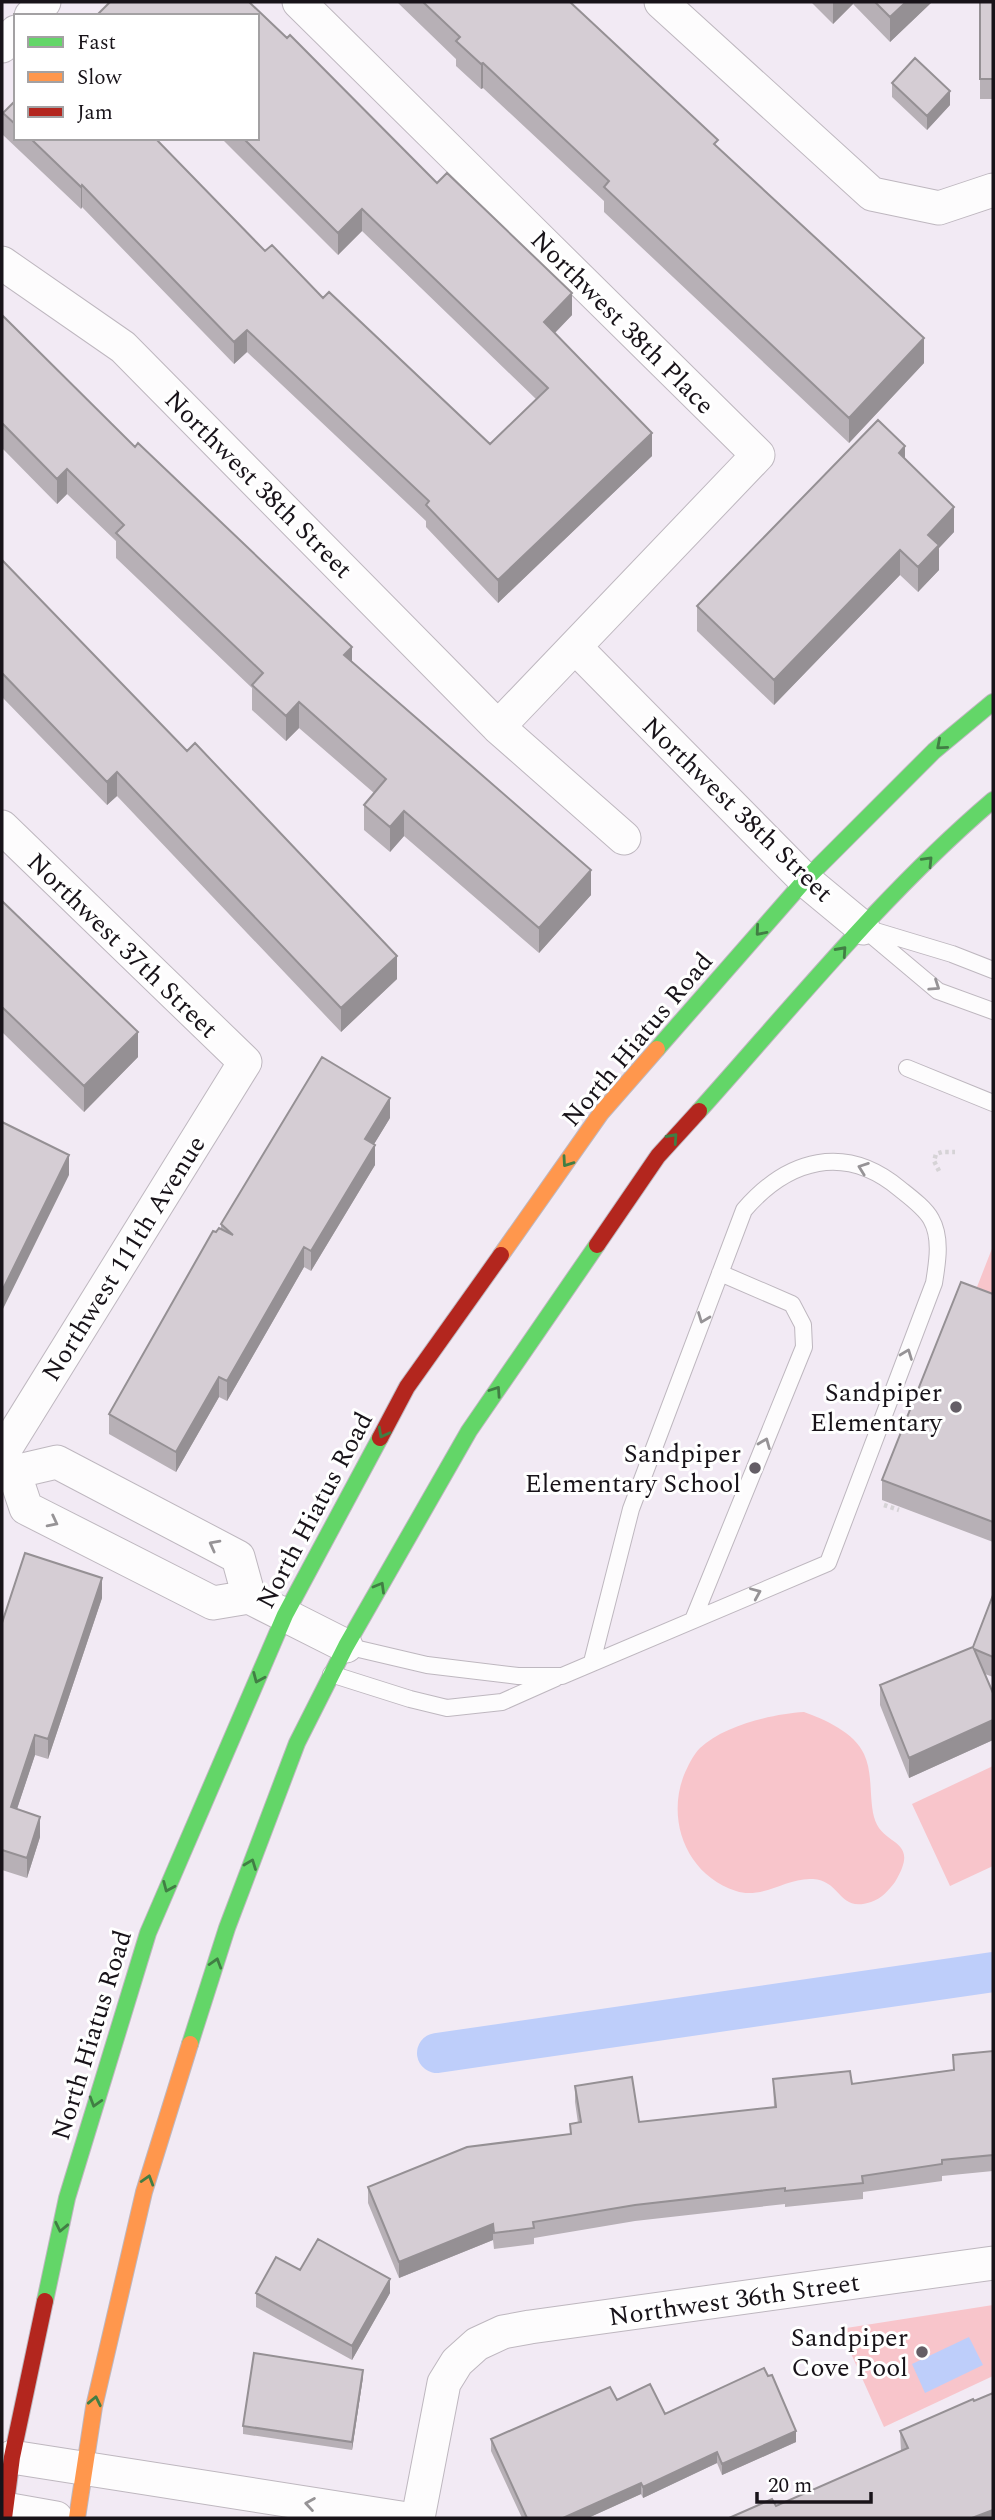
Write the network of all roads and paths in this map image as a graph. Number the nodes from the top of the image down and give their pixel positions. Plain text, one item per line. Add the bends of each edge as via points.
1 (299, 2) edge
2 (661, 2) edge
3 (993, 190) edge
4 (2, 263) edge
5 (575, 647) junction
6 (993, 702) edge
7 (498, 727) junction
8 (993, 800) edge
9 (2, 827) edge
10 (624, 838) dead end
11 (805, 880) junction
12 (863, 928) junction
13 (993, 970) edge
14 (993, 1011) edge
15 (245, 1062) joint
16 (907, 1068) dead end
17 (993, 1103) edge
18 (955, 1152) dead end
19 (939, 1171) dead end
20 (720, 1273) junction
21 (6, 1465) edge
22 (884, 1505) edge
23 (899, 1510) edge
24 (250, 1597) junction
25 (285, 1615) junction
26 (694, 1620) junction
27 (338, 1660) junction
28 (592, 1662) junction
29 (562, 1676) junction
30 (993, 2263) edge
31 (84, 2468) junction
32 (6, 2491) edge
33 (56, 2518) edge
34 (77, 2518) edge
35 (401, 2518) edge
36 (418, 2518) edge

1 - 5 street, Northwest 38th Place via 758,455
2 - 3 street via 872,194 939,208
4 - 7 street, Northwest 38th Street via 123,347
5 - 7 street
5 - 11 street, Northwest 38th Street
6 -> 11 main road, North Hiatus Road via 934,751
7 - 10 street, Northwest 38th Street
12 -> 8 main road
9 - 15 street, Northwest 37th Street
11 - 12 street, Northwest 38th Street
11 -> 25 main road, North Hiatus Road via 601,1113 407,1387
12 - 13 lane
12 -> 14 lane via 938,990
27 -> 12 main road via 470,1431 658,1156
15 - 21 street, Northwest 111th Avenue
16 - 17 lane
18 - 19 path via 936,1154
26 -> 20 lane via 804,1347 803,1325 792,1304
26 -> 20 lane via 828,1563 934,1283 938,1252 932,1220 888,1179 858,1164 825,1161 797,1168 759,1192 744,1210
20 -> 28 lane via 631,1509
21 -> 24 street via 26,1508 213,1603
24 -> 21 street via 238,1557 57,1462
22 - 23 path
24 - 25 street
25 - 27 street
25 -> 32 main road, North Hiatus Road via 148,1933 67,2197
26 - 28 lane
27 - 29 lane
27 - 29 lane via 410,1699 447,1708 502,1702
31 -> 27 main road via 100,2380 156,2152 225,1935 297,1743
28 - 29 lane
30 - 36 street, Northwest 36th Street via 503,2332 477,2344 457,2362 444,2383
31 - 32 street
31 - 34 main road
35 -> 31 street
32 - 33 street

